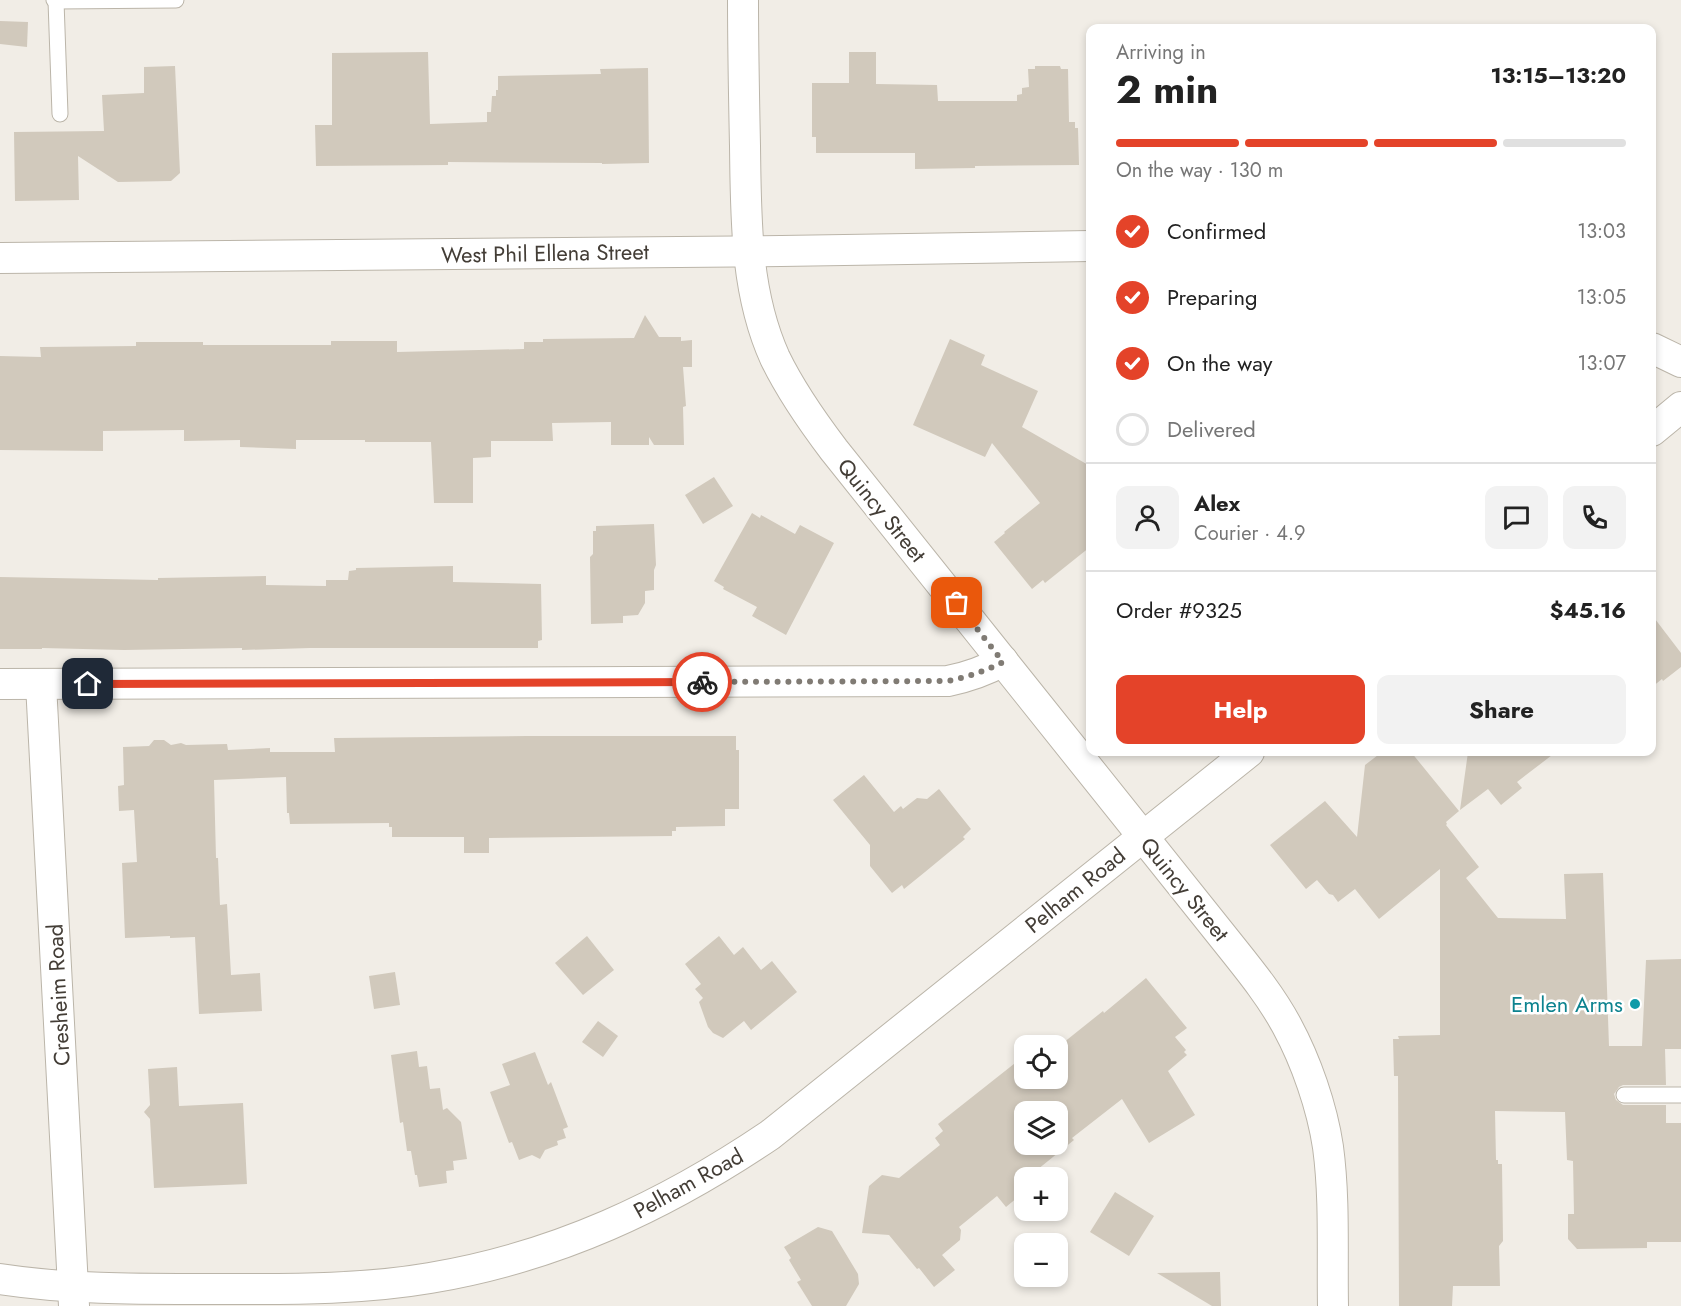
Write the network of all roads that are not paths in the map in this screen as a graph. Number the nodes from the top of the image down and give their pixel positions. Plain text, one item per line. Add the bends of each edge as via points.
1 (176, 0) edge
2 (743, 0) edge
3 (55, 1) edge
4 (60, 114) dead end
5 (1086, 246) edge
6 (749, 251) junction
7 (0, 258) edge
8 (1656, 350) edge
9 (1681, 362) edge
10 (1681, 407) edge
11 (1656, 428) edge
12 (1003, 662) junction
13 (0, 684) edge
14 (41, 684) junction
15 (1244, 756) edge
16 (1142, 837) junction
17 (1624, 1095) dead end
18 (1681, 1095) edge
19 (0, 1279) edge
20 (74, 1297) edge
21 (1333, 1306) edge

1 - 3 lane
2 - 6 street, Quincy Street
3 - 4 lane
5 - 6 street, West Phil Ellena Street
6 - 7 street, West Phil Ellena Street
6 - 12 street, Quincy Street via 762,322 790,388 834,450
8 - 9 street
10 - 11 street
12 - 14 street via 966,678 948,681
12 - 16 street, Quincy Street
13 - 14 street
14 - 20 street, Cresheim Road
15 - 16 street, Pelham Road
16 - 20 street, Pelham Road via 770,1135 710,1174 620,1221 527,1257 409,1281 272,1289 133,1289
16 - 21 street, Quincy Street via 1263,988 1287,1026 1312,1083 1331,1175
17 - 18 lane
19 - 20 street, Pelham Road

